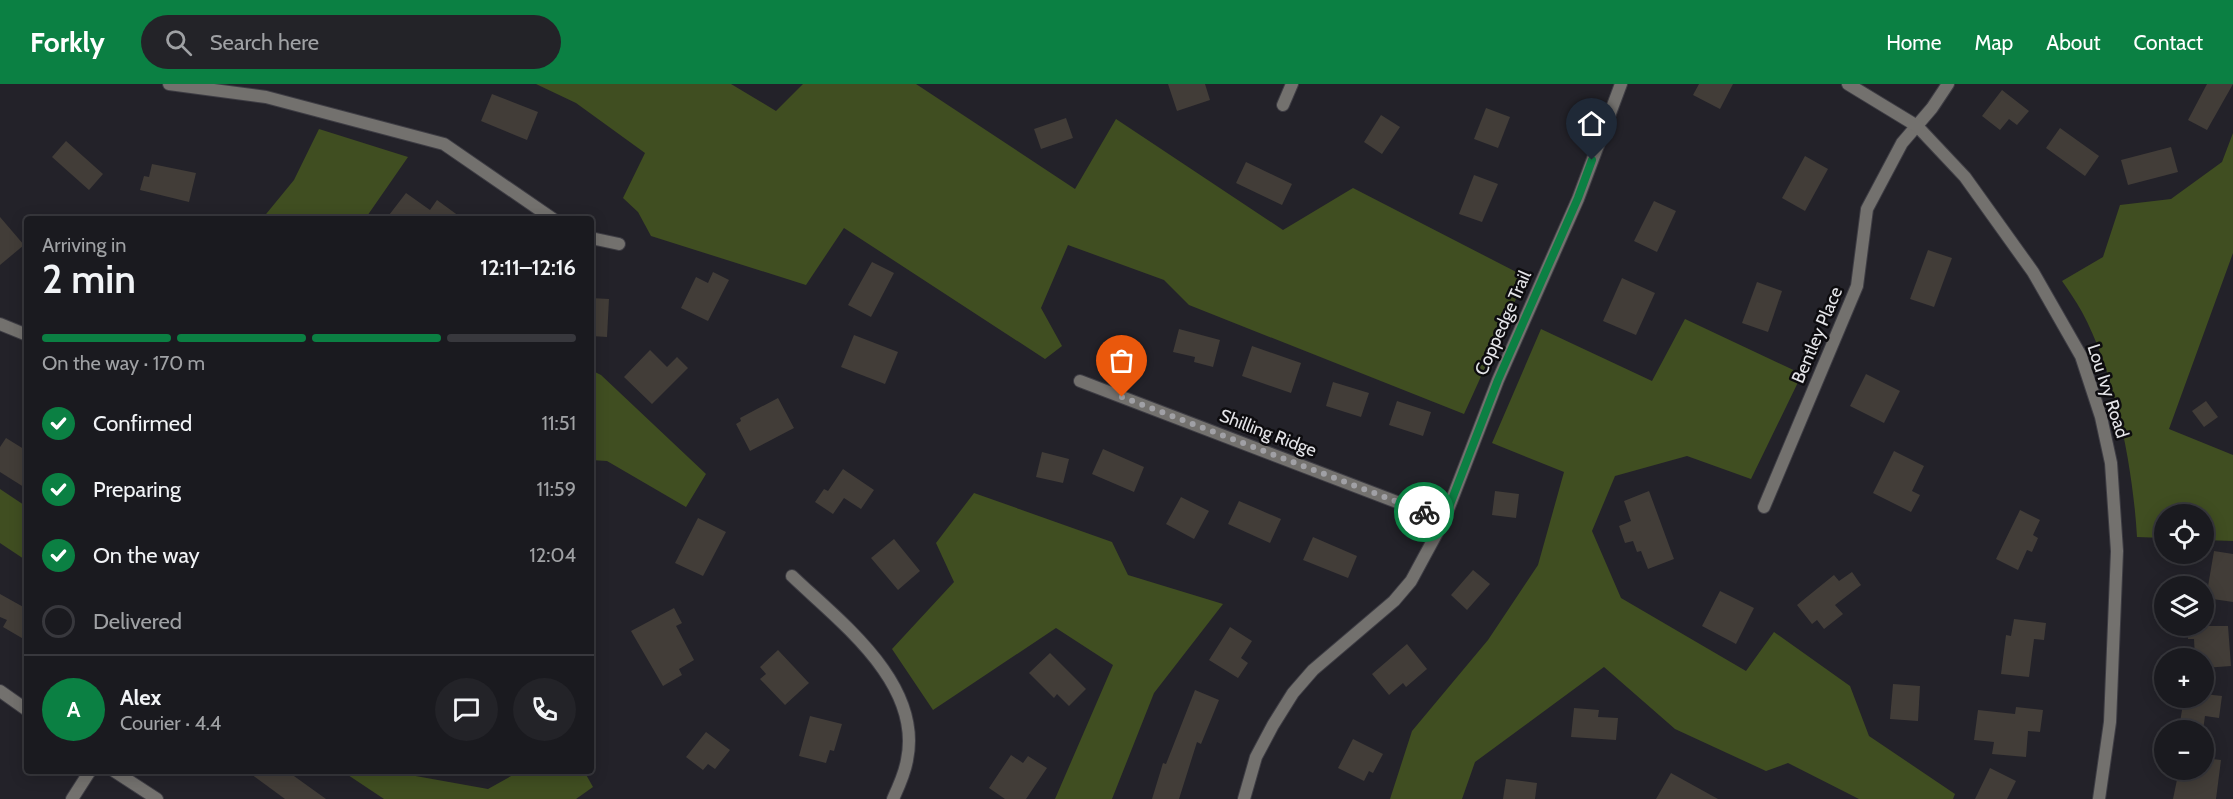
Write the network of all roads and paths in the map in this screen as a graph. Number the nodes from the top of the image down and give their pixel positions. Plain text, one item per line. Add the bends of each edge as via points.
1 (170, 84) edge
2 (1292, 84) edge
3 (1621, 84) edge
4 (1848, 84) edge
5 (1948, 84) edge
6 (1283, 105) dead end
7 (1917, 126) junction
8 (550, 216) edge
9 (594, 239) edge
10 (619, 244) dead end
11 (0, 324) edge
12 (24, 334) edge
13 (1080, 381) dead end
14 (1764, 507) dead end
15 (1444, 520) junction
16 (792, 576) dead end
17 (0, 691) edge
18 (24, 708) edge
19 (88, 774) edge
20 (119, 774) edge
21 (72, 799) edge
22 (157, 799) edge
23 (893, 799) edge
24 (1244, 799) edge
25 (2099, 799) edge

1 - 8 street via 266,97 444,144
2 - 6 street
3 - 15 street, Coppedge Trail via 1578,198 1498,380
4 - 7 street, Lou Ivy Road
5 - 7 street, Bentley Place
7 - 14 street, Bentley Place via 1902,143 1867,209 1857,286
7 - 25 street, Lou Ivy Road via 1965,177 2033,272 2081,356 2101,417 2111,462 2117,551 2110,722
9 - 10 street
11 - 12 street
13 - 15 street, Shilling Ridge
15 - 24 street, Coppedge Trail via 1411,581 1394,601 1293,693 1256,757
16 - 23 street via 872,653 897,692 909,736 908,759
17 - 18 street
19 - 21 street
20 - 22 street

